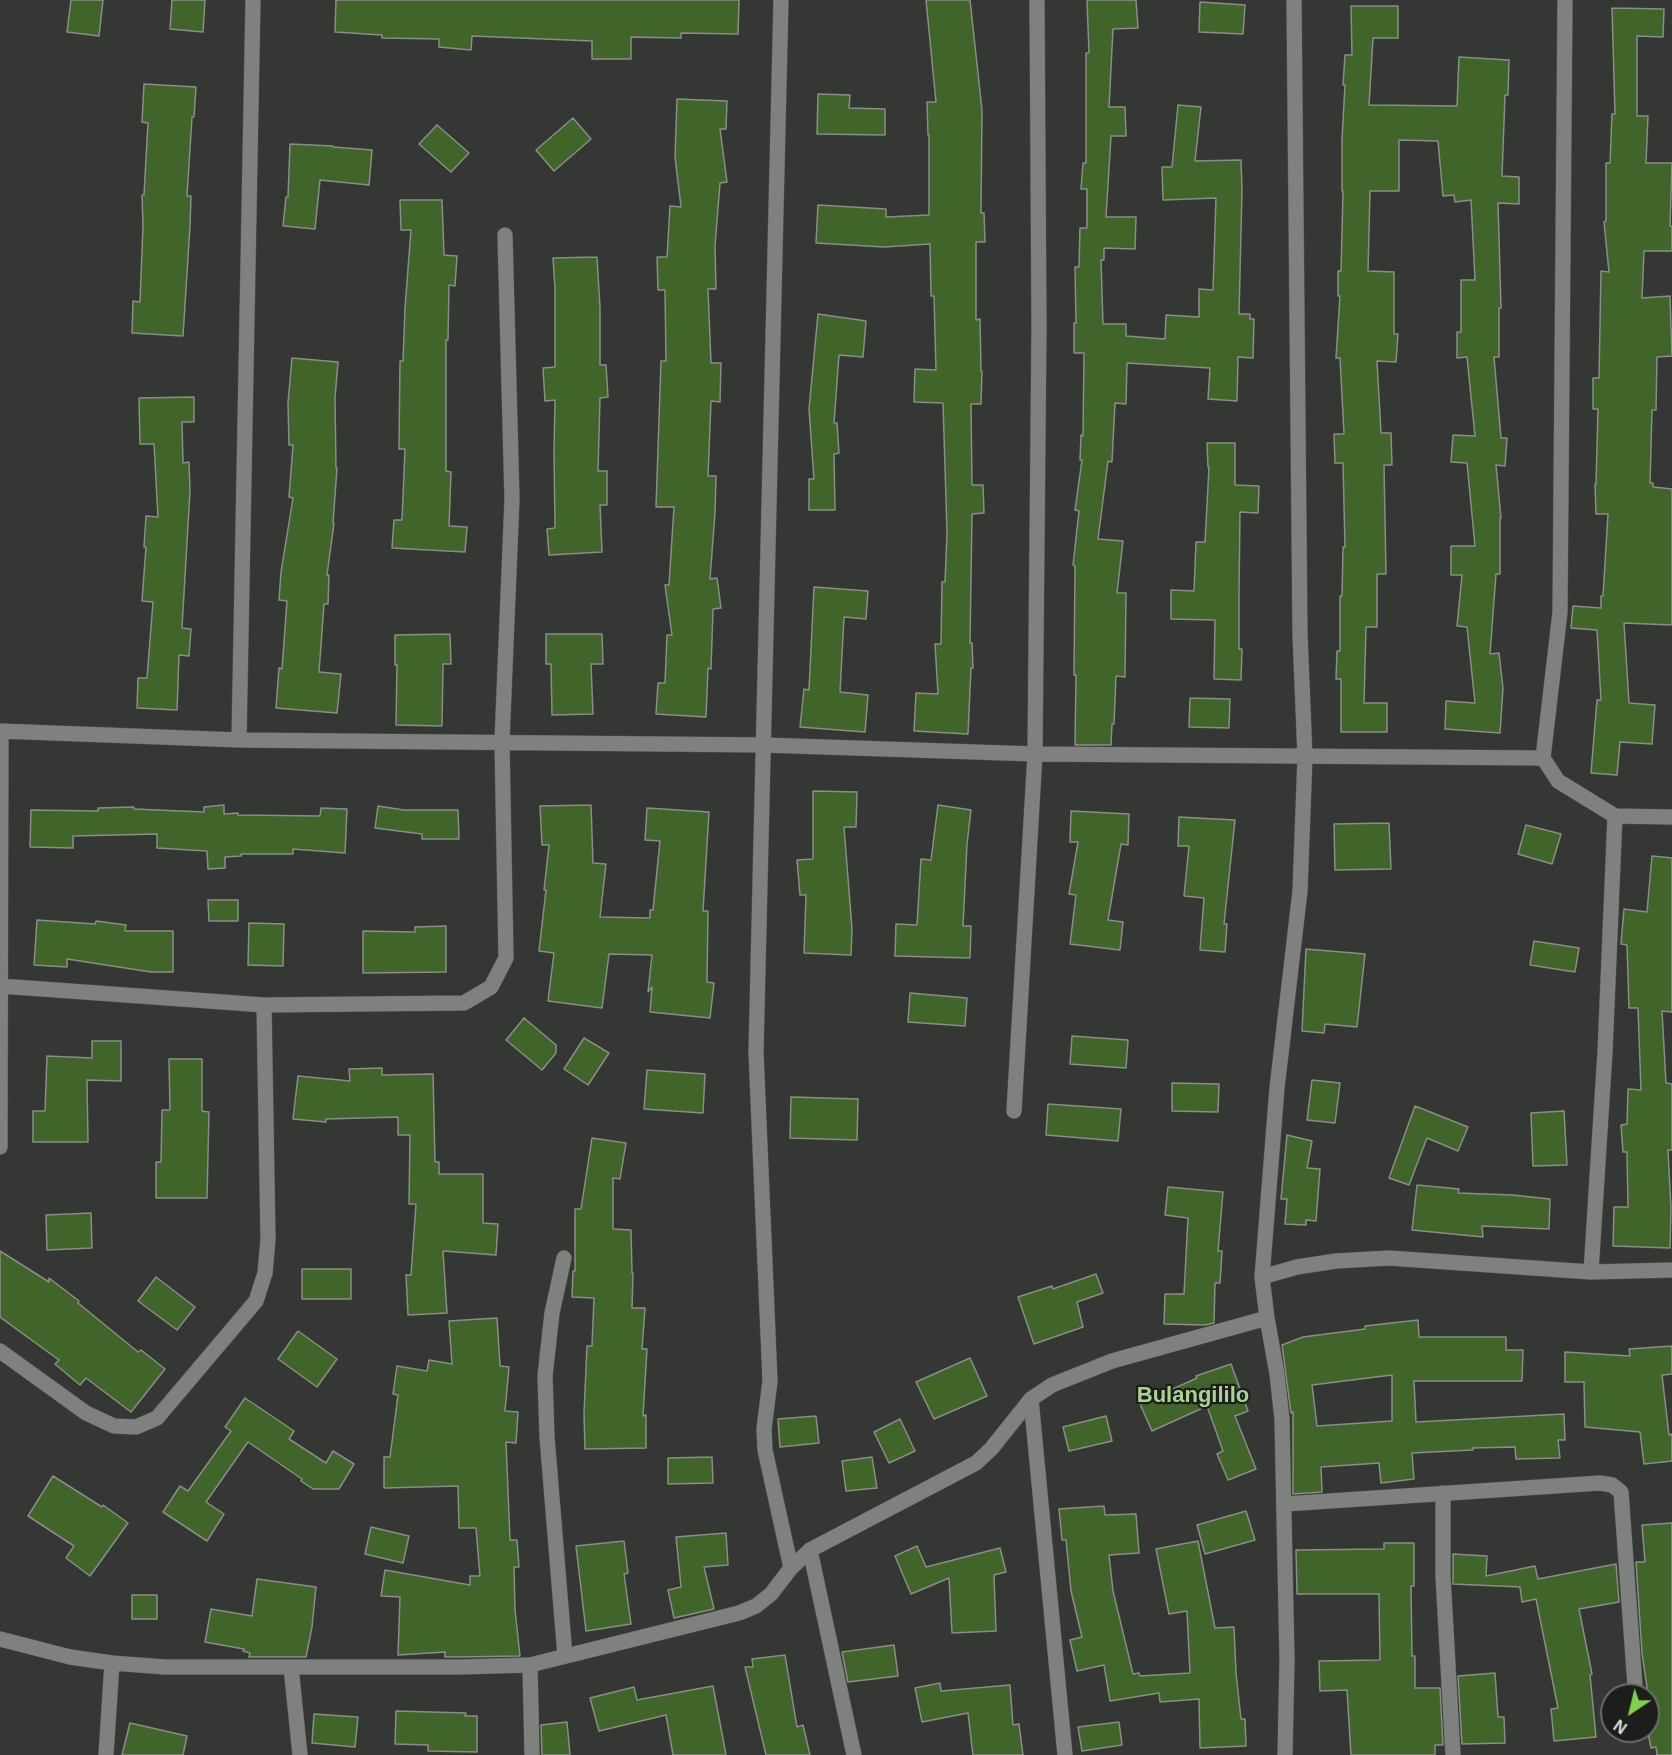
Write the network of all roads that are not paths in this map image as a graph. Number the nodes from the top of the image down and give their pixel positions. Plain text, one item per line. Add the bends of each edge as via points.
1 (253, 0) edge
2 (782, 0) edge
3 (1037, 0) edge
4 (1294, 0) edge
5 (1565, 0) edge
6 (505, 235) dead end
7 (1, 731) edge
8 (239, 740) junction
9 (502, 741) junction
10 (764, 745) junction
11 (1035, 754) junction
12 (1305, 757) junction
13 (1543, 758) junction
14 (1615, 816) junction
15 (1672, 817) edge
16 (1, 987) edge
17 (264, 1005) junction
18 (1014, 1111) dead end
19 (0, 1147) edge
20 (564, 1258) dead end
21 (1672, 1270) edge
22 (1591, 1272) junction
23 (1262, 1277) junction
24 (1267, 1318) junction
25 (0, 1351) edge
26 (1031, 1400) junction
27 (1443, 1493) junction
28 (1285, 1504) junction
29 (810, 1550) junction
30 (791, 1568) junction
31 (0, 1639) edge
32 (565, 1656) junction
33 (112, 1663) junction
34 (530, 1665) junction
35 (291, 1667) junction
36 (1635, 1683) edge
37 (106, 1755) edge
38 (300, 1755) edge
39 (532, 1755) edge
40 (854, 1755) edge
41 (1065, 1755) edge
42 (1285, 1755) edge
43 (1453, 1755) edge

1 - 8 street
2 - 10 street
3 - 11 street
4 - 12 street via 1300,634
5 - 13 street via 1560,612
6 - 9 street via 512,499
7 - 8 street
7 - 16 street
8 - 9 street
9 - 10 street
9 - 17 street via 506,958 491,987 464,1003
10 - 11 street
10 - 30 street via 756,1052 770,1381 764,1429 765,1450
11 - 12 street
11 - 18 street
12 - 13 street
12 - 23 street via 1300,891 1277,1088
13 - 14 street via 1558,781
14 - 15 street
14 - 22 street
16 - 17 street
16 - 19 street
17 - 25 street via 268,1239 265,1273 256,1300 157,1418 136,1427 114,1426 86,1413
20 - 32 street via 552,1313 545,1376
21 - 22 street
22 - 23 street via 1389,1258 1297,1267
23 - 24 street
24 - 26 street via 1112,1361 1052,1385
24 - 28 street via 1282,1419
26 - 29 street via 976,1463
26 - 41 street
27 - 28 street
27 - 36 street via 1600,1483 1621,1492
27 - 43 street via 1443,1576
28 - 42 street
29 - 30 street
29 - 40 street
30 - 32 street via 771,1594 739,1613
31 - 33 street
32 - 34 street
33 - 35 street
33 - 37 street
34 - 35 street
34 - 39 street
35 - 38 street

